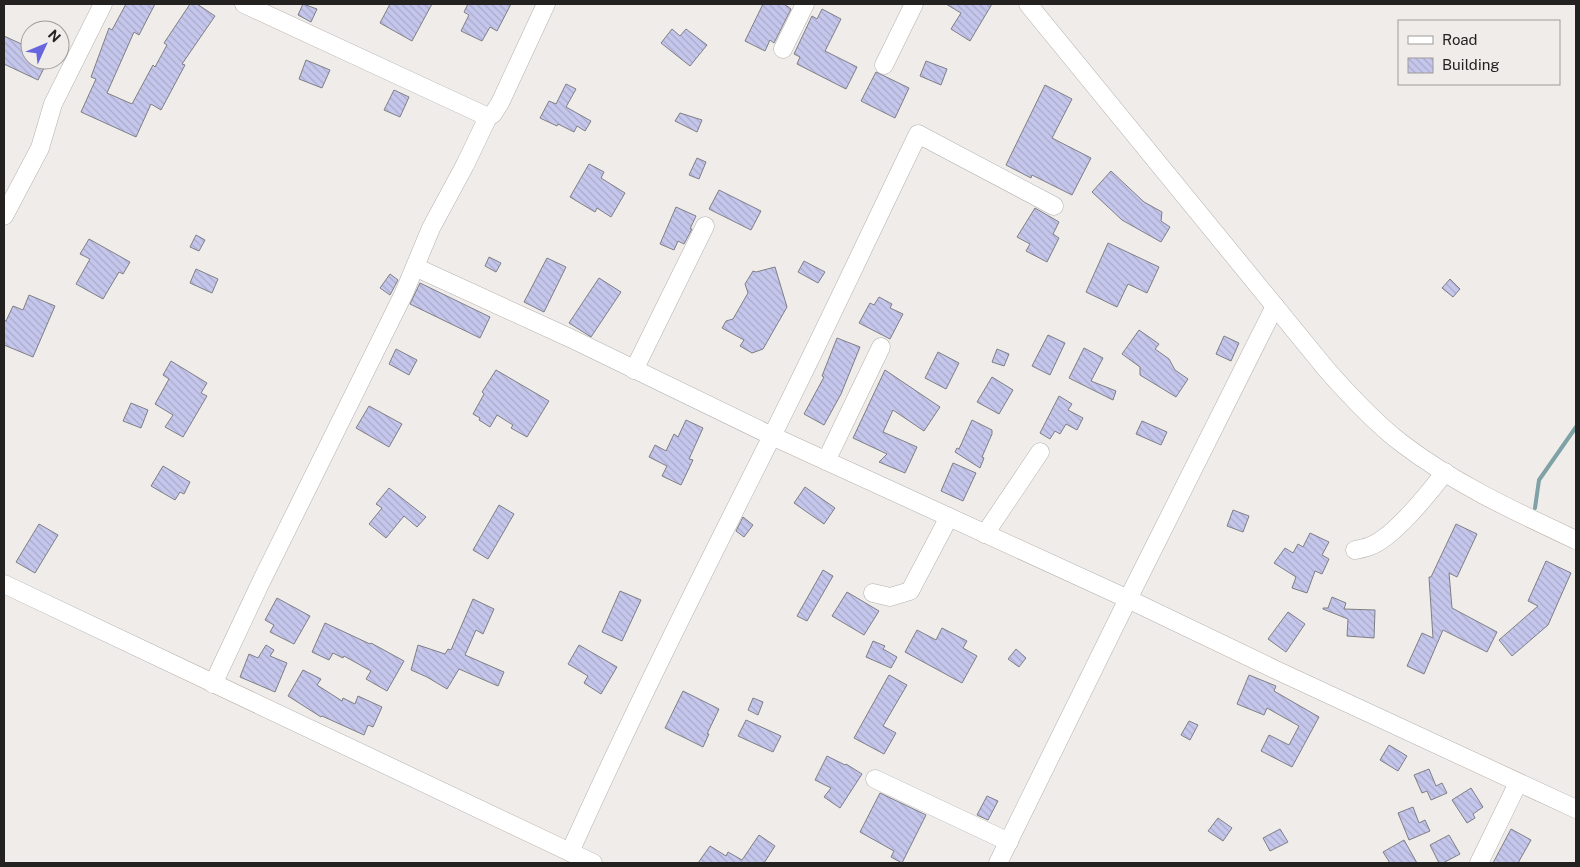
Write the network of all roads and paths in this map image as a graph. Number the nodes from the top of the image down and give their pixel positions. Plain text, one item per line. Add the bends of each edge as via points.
1 (103, 4) edge
2 (244, 4) edge
3 (546, 4) edge
4 (805, 4) edge
5 (914, 4) edge
6 (1028, 4) edge
7 (783, 49) dead end
8 (884, 65) dead end
9 (488, 117) junction
10 (1054, 206) dead end
11 (4, 216) edge
12 (705, 226) dead end
13 (415, 267) junction
14 (1275, 306) junction
15 (880, 347) dead end
16 (634, 370) junction
17 (772, 436) junction
18 (1040, 452) dead end
19 (826, 461) junction
20 (1445, 472) junction
21 (949, 517) junction
22 (985, 534) junction
23 (1576, 540) edge
24 (1355, 550) dead end
25 (4, 584) edge
26 (874, 593) dead end
27 (1128, 599) junction
28 (213, 684) junction
29 (874, 779) dead end
30 (1518, 783) junction
31 (1576, 809) edge
32 (1009, 842) junction
33 (570, 852) junction
34 (593, 863) edge
35 (998, 863) edge
36 (1479, 863) edge

1 - 11 street via 53,104 40,148
2 - 9 street
3 - 9 street via 500,103
4 - 7 street
5 - 8 street
6 - 14 street
9 - 13 street via 431,228
10 - 17 street via 918,134
12 - 16 street
13 - 16 street
13 - 28 street
14 - 20 street via 1364,411 1401,443
14 - 27 street
15 - 19 street
16 - 17 street
17 - 19 street
17 - 33 street via 616,749
18 - 22 street
19 - 21 street
20 - 23 street
20 - 24 street via 1423,500 1385,538 1372,546
21 - 22 street
21 - 26 street via 910,591 890,596
22 - 27 street
25 - 28 street
27 - 30 street
27 - 32 street
28 - 33 street
29 - 32 street
30 - 31 street
30 - 36 street
32 - 35 street
33 - 34 street

